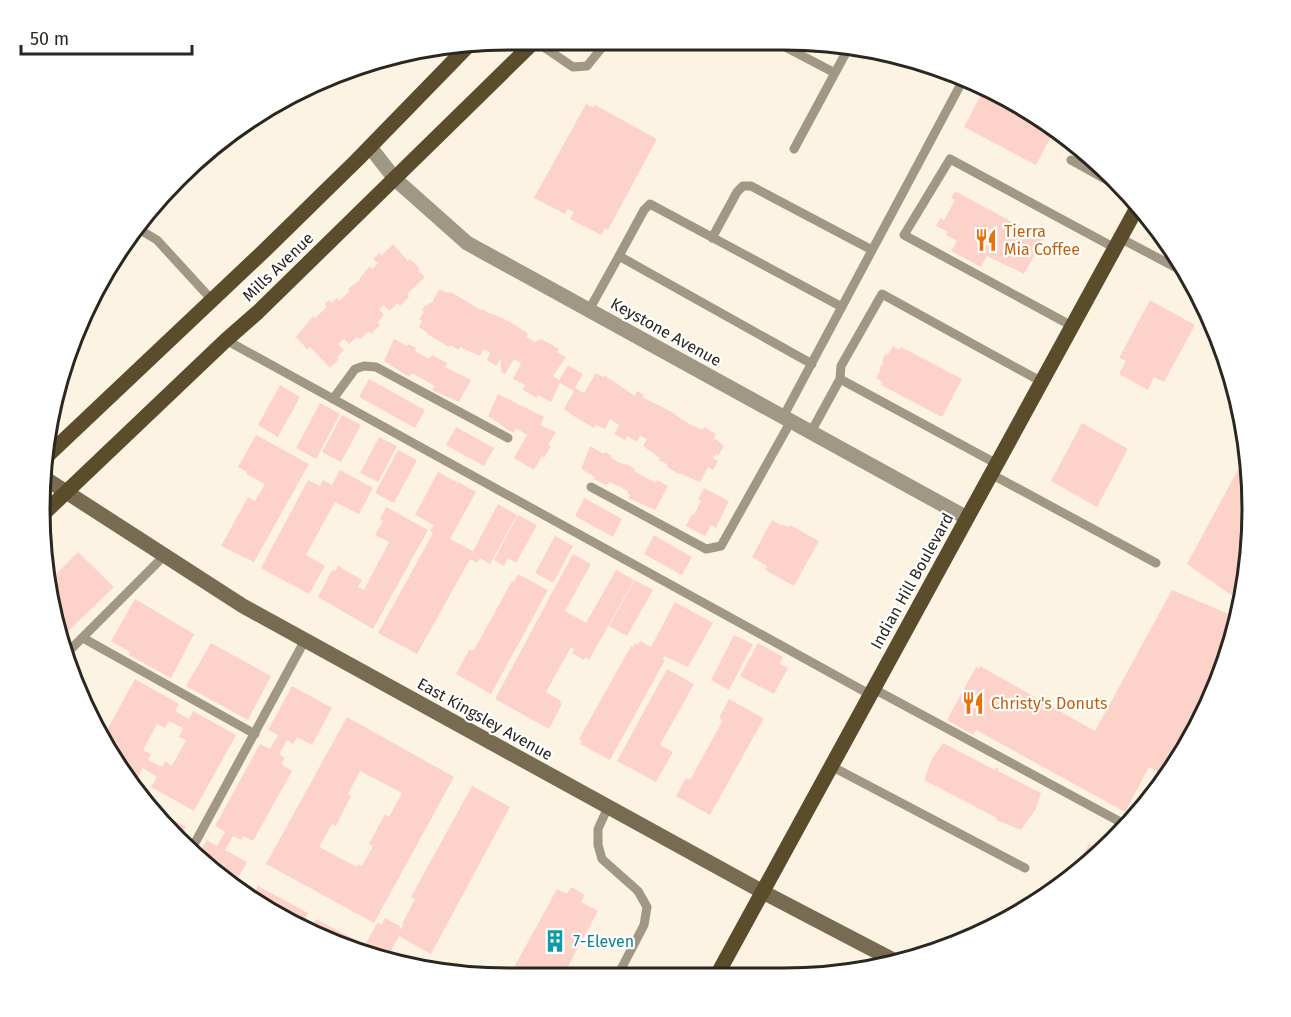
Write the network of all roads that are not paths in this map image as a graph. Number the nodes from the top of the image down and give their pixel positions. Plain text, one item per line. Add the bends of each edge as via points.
1 (526, 50) edge
2 (550, 50) edge
3 (600, 50) edge
4 (791, 50) edge
5 (457, 52) edge
6 (846, 54) edge
7 (835, 74) junction
8 (960, 85) edge
9 (370, 147) junction
10 (794, 149) dead end
11 (1071, 160) dead end
12 (1097, 174) edge
13 (395, 179) junction
14 (1134, 213) edge
15 (142, 231) edge
16 (712, 238) junction
17 (1118, 243) junction
18 (872, 250) junction
19 (619, 256) junction
20 (1173, 267) edge
21 (212, 300) junction
22 (842, 307) junction
23 (589, 310) junction
24 (1072, 326) junction
25 (226, 340) junction
26 (812, 364) junction
27 (840, 378) junction
28 (1042, 382) junction
29 (333, 399) junction
30 (787, 419) junction
31 (811, 432) junction
32 (508, 438) dead end
33 (53, 451) edge
34 (994, 469) junction
35 (50, 481) edge
36 (591, 487) dead end
37 (67, 492) junction
38 (50, 508) edge
39 (967, 518) junction
40 (164, 556) junction
41 (1156, 563) dead end
42 (83, 638) junction
43 (305, 640) junction
44 (72, 649) edge
45 (872, 692) junction
46 (255, 734) junction
47 (831, 766) junction
48 (608, 807) junction
49 (1118, 821) edge
50 (195, 843) edge
51 (1025, 868) dead end
52 (763, 892) junction
53 (885, 956) edge
54 (621, 968) edge
55 (721, 968) edge

1 - 13 main road, Mills Avenue
2 - 3 lane via 573,67 586,66
4 - 7 lane
5 - 9 main road, Mills Avenue
6 - 7 lane
7 - 10 lane
8 - 18 lane
9 - 13 street, Keystone Avenue
9 - 21 main road, Mills Avenue
11 - 12 lane
13 - 23 street, Keystone Avenue via 466,243
13 - 25 main road, Mills Avenue
14 - 17 main road, Indian Hill Boulevard
15 - 21 lane via 158,240
16 - 18 lane via 737,192 751,186
16 - 19 lane via 650,204
16 - 22 lane
17 - 20 lane
17 - 24 main road, Indian Hill Boulevard
17 - 24 lane via 950,159 904,235
18 - 22 lane
19 - 23 lane
19 - 26 lane
21 - 33 main road, Mills Avenue
22 - 26 lane
23 - 30 street, Keystone Avenue
24 - 28 main road, Indian Hill Boulevard
25 - 29 lane
25 - 37 main road, Mills Avenue
26 - 30 lane
27 - 28 lane via 841,366 882,294
27 - 31 lane
27 - 34 lane
28 - 34 main road, Indian Hill Boulevard
29 - 32 lane via 356,369 376,367
29 - 45 lane
30 - 31 street, Keystone Avenue
30 - 36 lane via 721,546 706,549
31 - 39 street, Keystone Avenue
34 - 39 main road, Indian Hill Boulevard
34 - 41 lane
35 - 37 street, East Kingsley Avenue
37 - 38 main road, Mills Avenue
37 - 40 street, East Kingsley Avenue
39 - 45 main road, Indian Hill Boulevard
40 - 42 lane
40 - 43 street, East Kingsley Avenue
42 - 44 lane
42 - 46 lane
43 - 46 lane
43 - 48 street, East Kingsley Avenue
45 - 47 main road, Indian Hill Boulevard
45 - 49 lane
46 - 50 lane
47 - 51 lane
47 - 52 main road, Indian Hill Boulevard
48 - 52 street, East Kingsley Avenue
48 - 54 lane via 598,829 602,859 638,891 647,907 644,926
52 - 53 street, East Kingsley Avenue
52 - 55 main road, Indian Hill Boulevard

